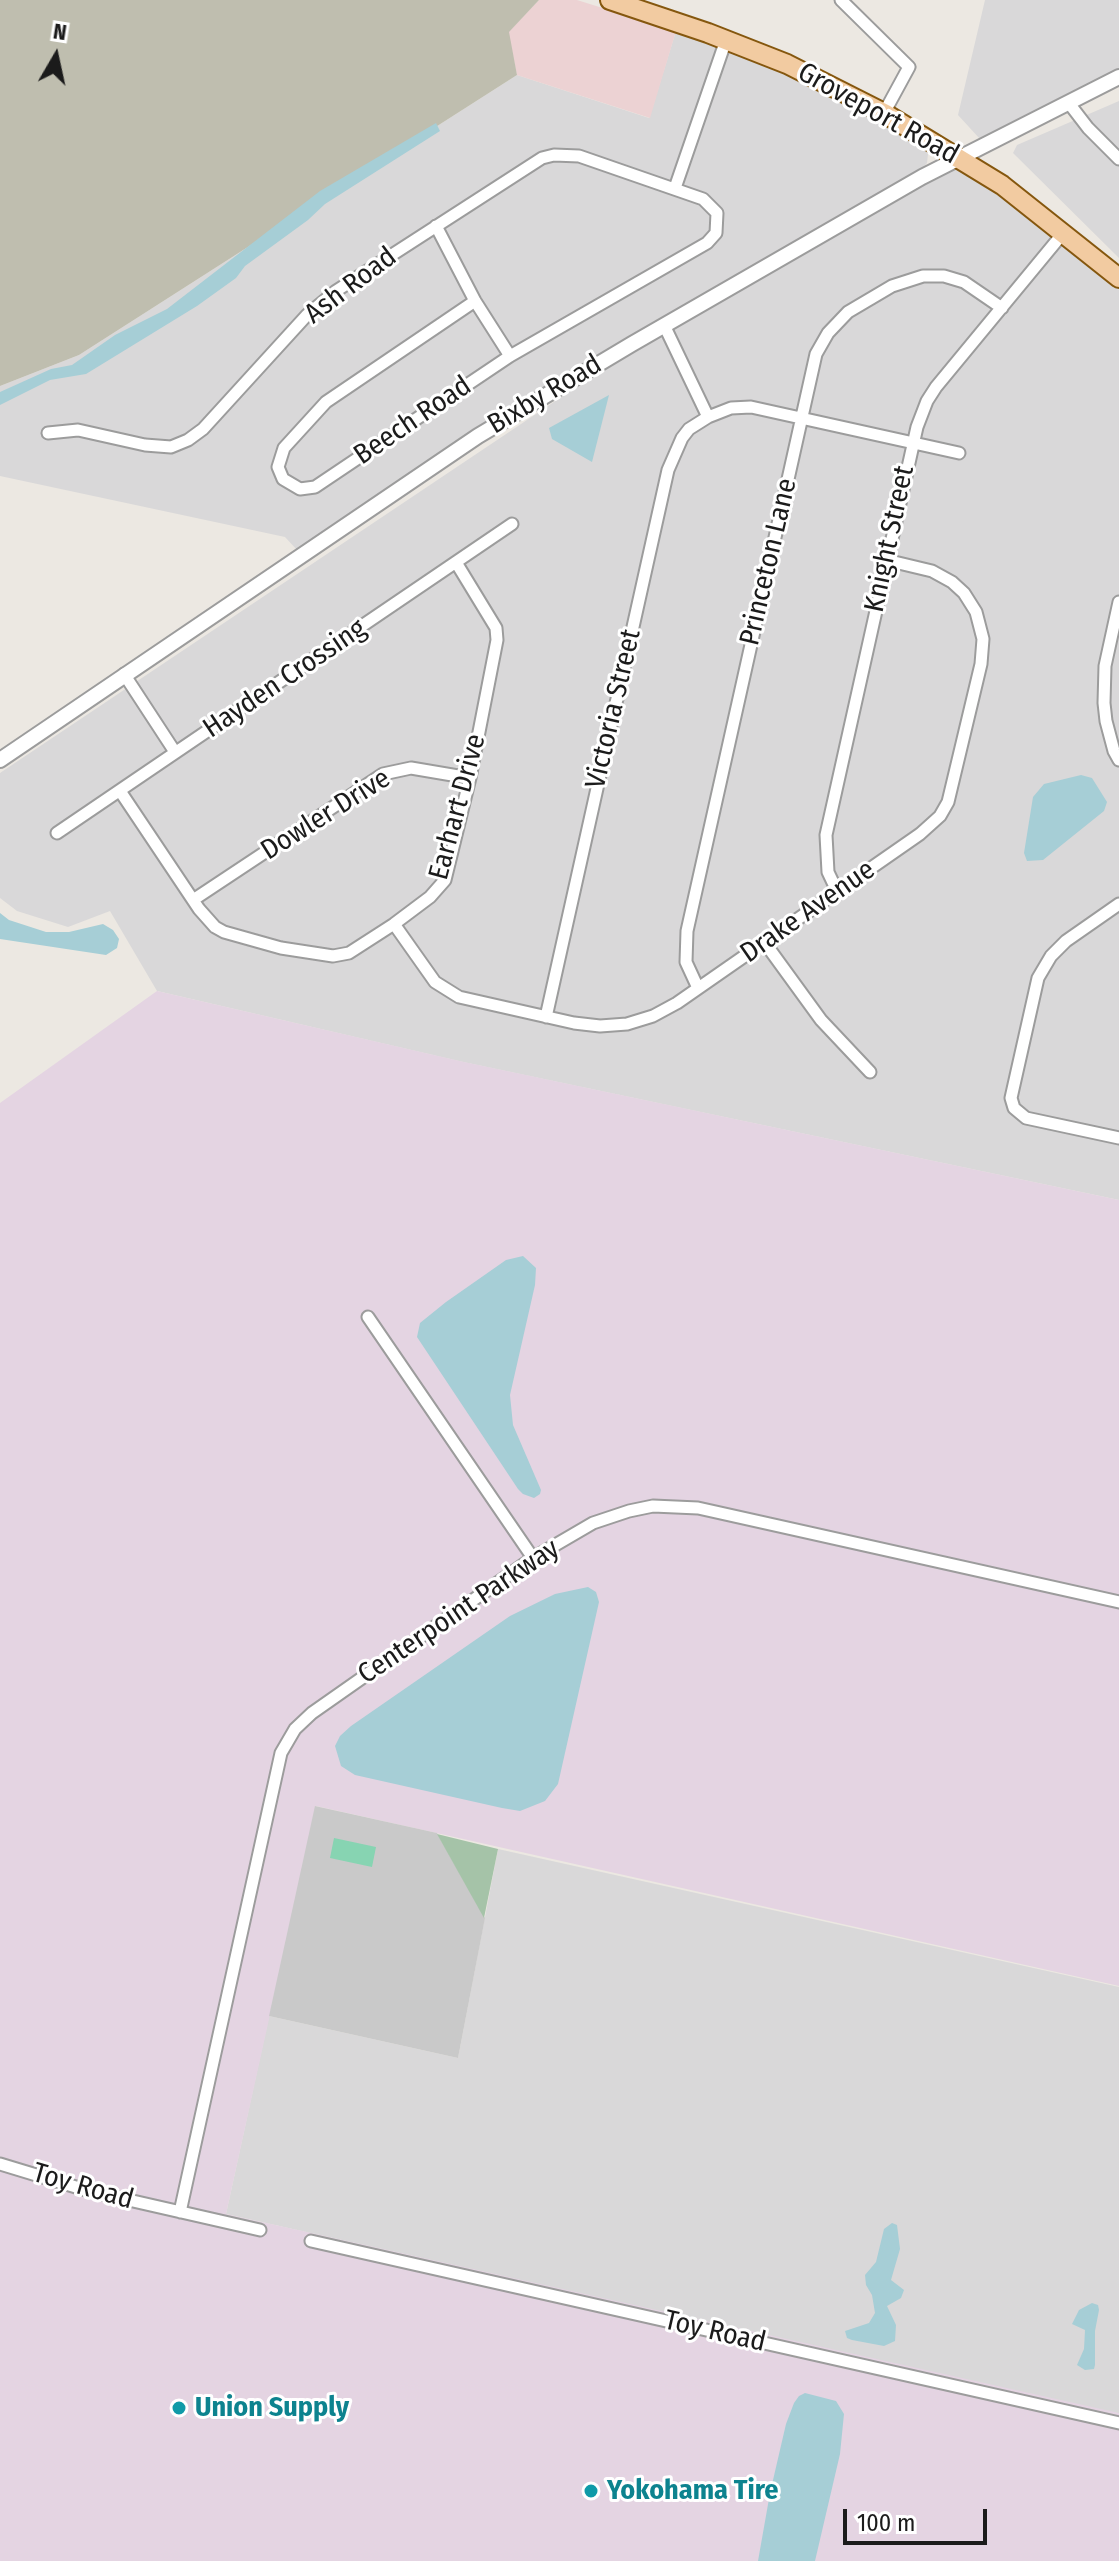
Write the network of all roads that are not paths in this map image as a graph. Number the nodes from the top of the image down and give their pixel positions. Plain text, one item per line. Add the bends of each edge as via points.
1 (610, 0) edge
2 (841, 0) edge
3 (726, 40) junction
4 (1119, 77) edge
5 (1068, 102) junction
6 (884, 113) junction
7 (960, 158) junction
8 (1119, 159) edge
9 (675, 188) junction
10 (436, 226) junction
11 (1064, 232) junction
12 (1119, 278) edge
13 (475, 301) junction
14 (1002, 308) junction
15 (664, 325) junction
16 (510, 356) junction
17 (708, 417) junction
18 (801, 418) junction
19 (48, 433) dead end
20 (911, 443) junction
21 (959, 453) dead end
22 (512, 524) dead end
23 (886, 560) junction
24 (457, 564) junction
25 (1119, 602) edge
26 (124, 674) junction
27 (175, 752) junction
28 (0, 760) edge
29 (1119, 760) edge
30 (470, 778) junction
31 (120, 791) junction
32 (57, 833) dead end
33 (837, 891) junction
34 (193, 900) junction
35 (1119, 904) edge
36 (394, 924) junction
37 (765, 943) junction
38 (698, 988) junction
39 (546, 1017) junction
40 (870, 1072) dead end
41 (1119, 1138) edge
42 (368, 1317) dead end
43 (533, 1558) junction
44 (1119, 1602) edge
45 (0, 2164) edge
46 (180, 2212) junction
47 (260, 2230) dead end
48 (311, 2241) dead end
49 (1119, 2423) edge

1 - 3 main road, Groveport Road
2 - 6 street via 909,67
3 - 6 main road, Groveport Road
3 - 9 street
4 - 5 street, Bixby Road
5 - 7 street, Bixby Road
5 - 8 street
6 - 7 main road, Groveport Road
7 - 11 main road, Groveport Road
7 - 15 street, Bixby Road
9 - 10 street, Ash Road via 579,156 554,155 530,163
9 - 16 street, Beech Road via 713,207 718,220 712,238
10 - 13 street
10 - 19 street, Ash Road via 318,305 188,440 171,447 78,430
11 - 12 main road, Groveport Road
11 - 14 street, Knight Street
13 - 16 street
13 - 16 street, Beech Road via 326,402 281,454 278,467 283,479 293,487 315,487
14 - 18 street, Princeton Lane via 964,282 944,276 892,286 848,312 821,344
14 - 20 street, Knight Street via 936,387
15 - 17 street
15 - 26 street, Bixby Road via 478,436
17 - 18 street via 742,407
17 - 39 street, Victoria Street via 682,438 668,470
18 - 20 street
18 - 38 street, Princeton Lane via 687,931 686,962
20 - 21 street
20 - 23 street, Knight Street
22 - 24 street, Hayden Crossing
23 - 33 street, Knight Street via 826,835 828,872
23 - 33 street, Drake Avenue via 932,571 964,593 981,628 981,664 948,802 940,816
24 - 27 street, Hayden Crossing
24 - 30 street, Earhart Drive via 496,628 497,640
25 - 29 street via 1104,685 1106,721
26 - 27 street
26 - 28 street, Bixby Road
27 - 31 street, Hayden Crossing
30 - 34 street, Dowler Drive via 411,768 383,774
30 - 36 street, Earhart Drive via 445,880
31 - 32 street, Hayden Crossing
31 - 34 street, Earhart Drive
33 - 37 street, Drake Avenue
34 - 36 street, Earhart Drive via 215,927 234,937 324,956 349,953
35 - 41 street via 1066,941 1038,978 1012,1093 1014,1108 1026,1118
36 - 39 street, Drake Avenue via 446,991
37 - 38 street, Drake Avenue
37 - 40 street via 821,1020
38 - 39 street, Drake Avenue via 653,1016 627,1024 600,1026
42 - 43 street
43 - 44 street, Centerpoint Parkway via 593,1523 629,1511 698,1508
43 - 46 street, Centerpoint Parkway via 312,1713 281,1753
45 - 46 street, Toy Road
46 - 47 street, Toy Road
48 - 49 street, Toy Road

